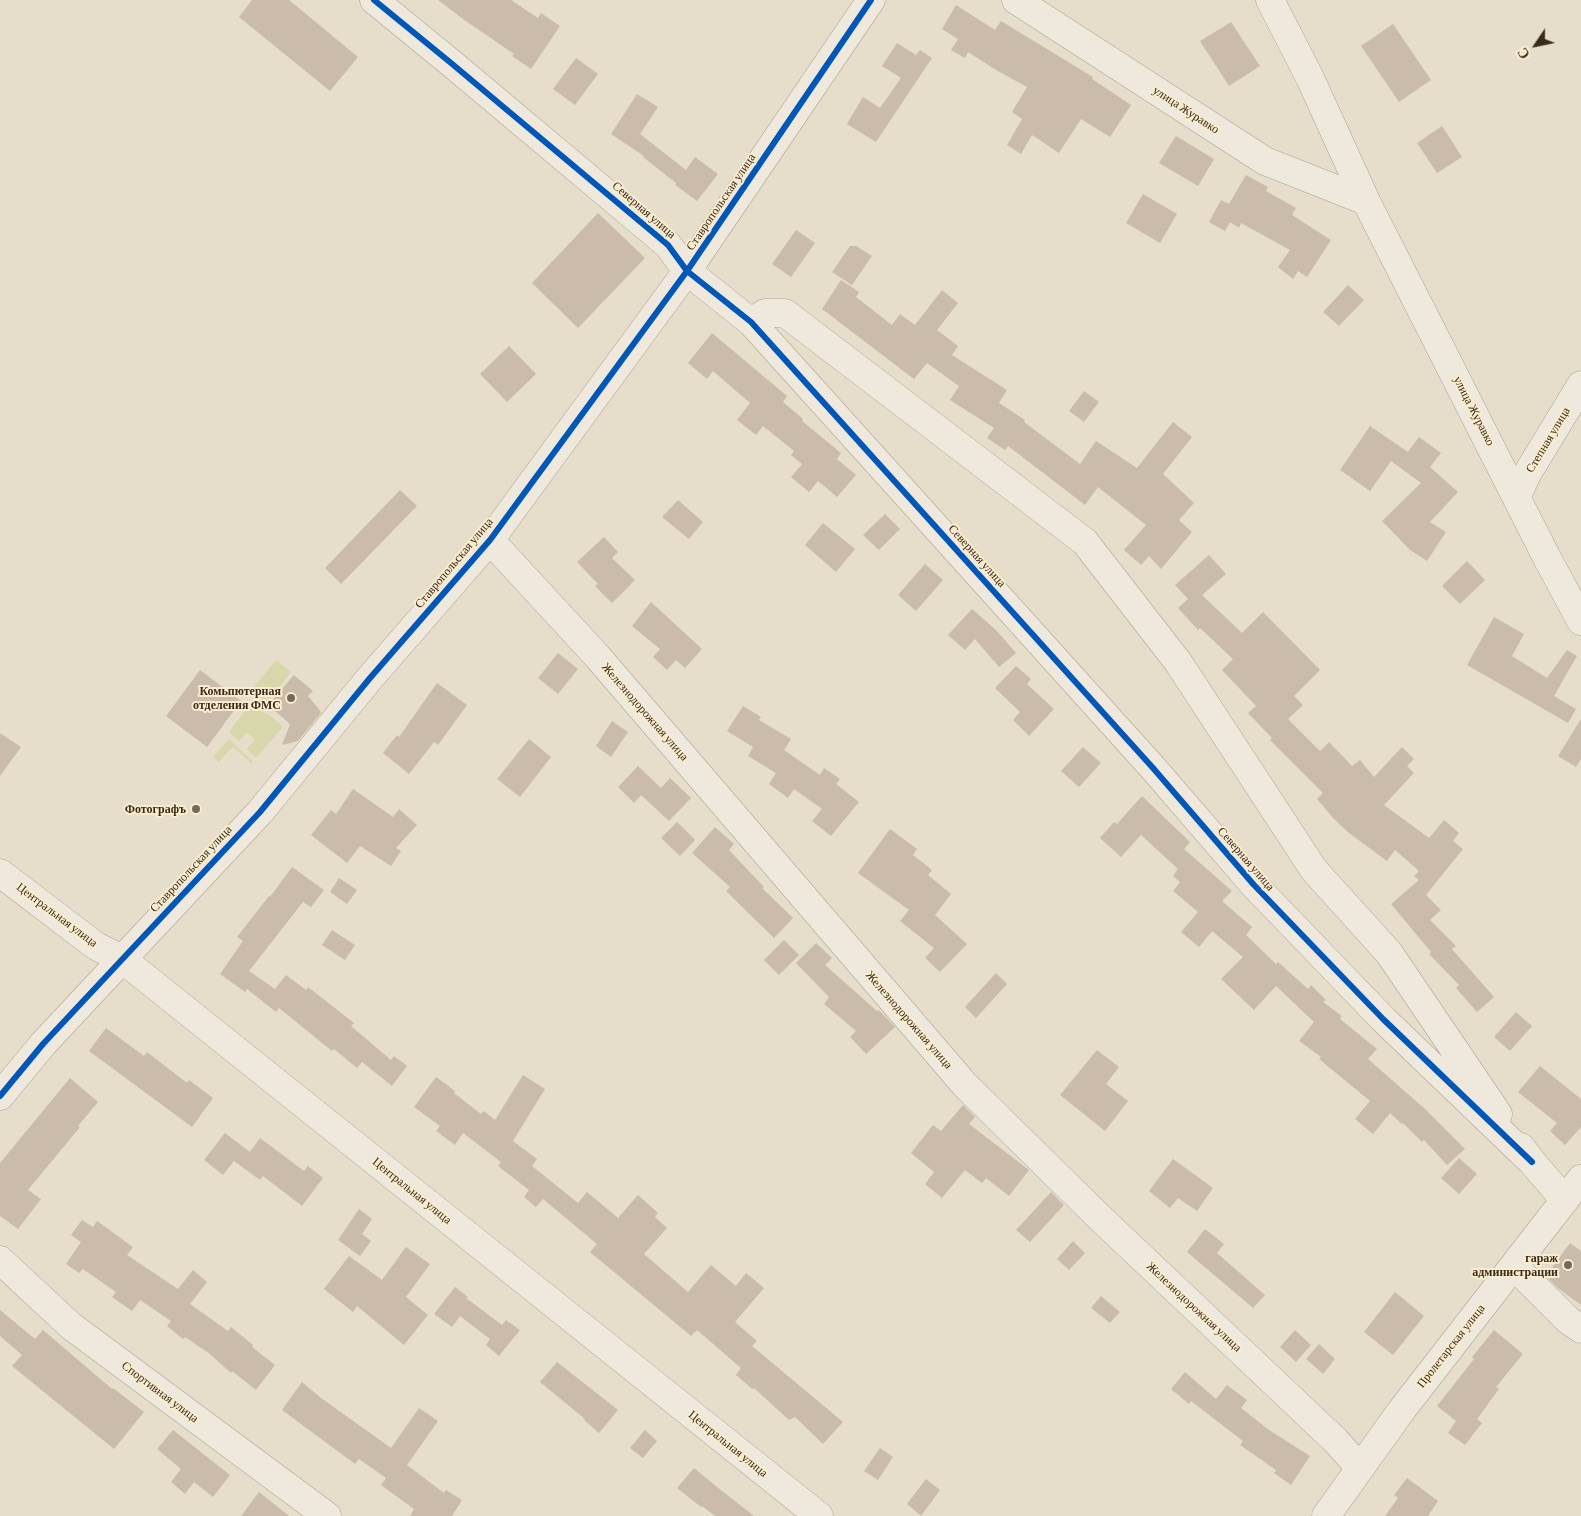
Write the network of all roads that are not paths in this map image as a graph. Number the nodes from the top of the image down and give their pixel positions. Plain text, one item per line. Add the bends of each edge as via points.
1 (374, 0) edge
2 (871, 0) edge
3 (1016, 0) edge
4 (1270, 0) edge
5 (1366, 201) junction
6 (687, 272) junction
7 (751, 322) junction
8 (1581, 385) edge
9 (1517, 496) junction
10 (490, 540) junction
11 (1581, 622) edge
12 (0, 873) edge
13 (122, 959) junction
14 (0, 1096) edge
15 (1532, 1162) junction
16 (1573, 1190) edge
17 (0, 1260) edge
18 (1514, 1266) junction
19 (1581, 1329) edge
20 (1360, 1468) junction
21 (327, 1516) edge
22 (819, 1516) edge
23 (1326, 1516) edge

1 - 6 street, Северная улица via 668,245
2 - 6 street, Ставропольская улица
3 - 5 street, улица Журавко via 1265,162
4 - 5 street, улица Журавко
5 - 9 street, улица Журавко
6 - 7 street, Северная улица
6 - 10 street, Ставропольская улица
7 - 15 street, Северная улица via 1153,768 1254,885 1383,1018
7 - 15 street, Северная улица via 765,313 785,313 1085,542 1178,662 1314,870 1388,953
8 - 9 street, Степная улица
9 - 11 street, улица Журавко
10 - 13 street, Ставропольская улица via 370,678 260,812
10 - 20 street, Железнодорожная улица via 597,656 965,1085 1336,1441
12 - 13 street, Центральная улица via 96,946
13 - 14 street, Ставропольская улица
13 - 22 street, Центральная улица
15 - 16 street, Северная улица
16 - 18 street, Пролетарская улица
17 - 21 street, Спортивная улица via 71,1326
18 - 19 street
18 - 20 street, Пролетарская улица
20 - 23 street, Пролетарская улица

